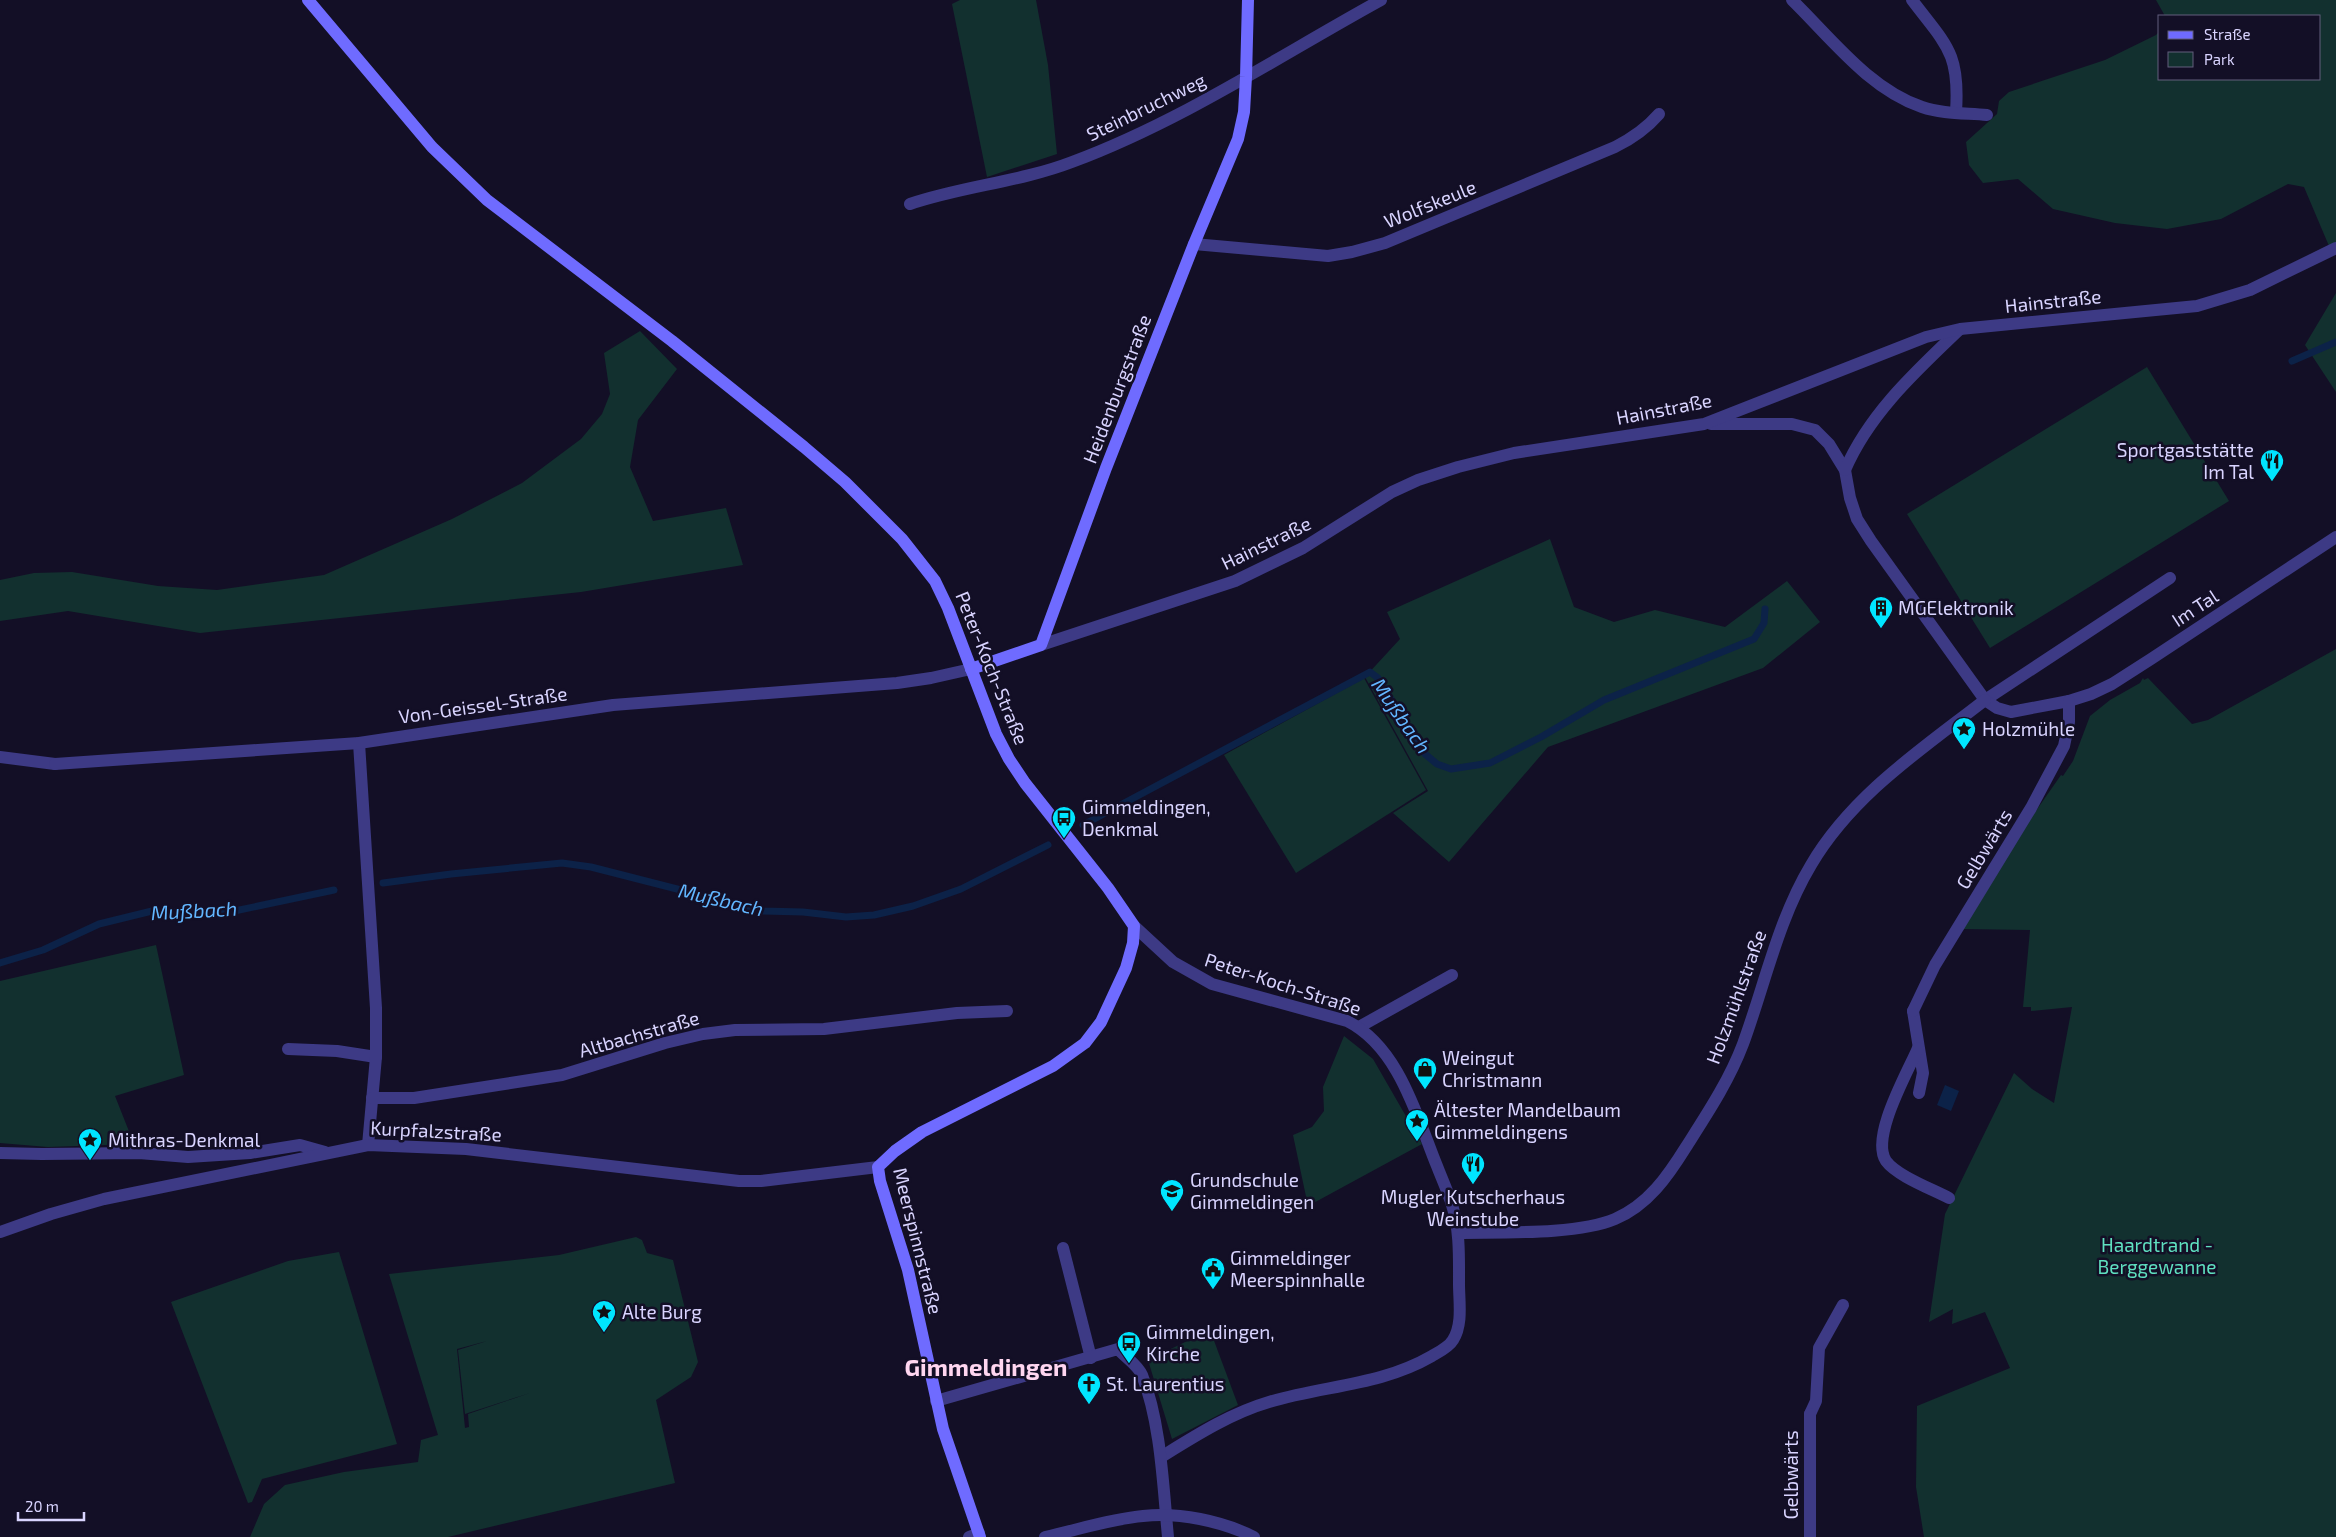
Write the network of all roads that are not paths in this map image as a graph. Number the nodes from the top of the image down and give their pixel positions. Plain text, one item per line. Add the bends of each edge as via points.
1 (308, 0) edge
2 (1248, 0) edge
3 (1381, 0) edge
4 (1792, 0) edge
5 (1912, 0) edge
6 (1246, 77) junction
7 (1956, 112) junction
8 (1659, 114) dead end
9 (1987, 115) dead end
10 (910, 204) dead end
11 (1194, 244) junction
12 (2336, 248) edge
13 (1960, 329) junction
14 (1704, 424) junction
15 (1845, 470) junction
16 (2336, 537) edge
17 (2170, 578) dead end
18 (1041, 644) junction
19 (971, 669) junction
20 (1985, 700) junction
21 (2069, 701) junction
22 (359, 742) junction
23 (0, 757) edge
24 (1134, 926) junction
25 (1452, 975) dead end
26 (1007, 1011) dead end
27 (1359, 1027) junction
28 (1918, 1048) junction
29 (288, 1049) dead end
30 (376, 1057) junction
31 (1919, 1093) dead end
32 (372, 1098) junction
33 (368, 1145) junction
34 (326, 1152) junction
35 (0, 1153) edge
36 (878, 1167) junction
37 (1949, 1198) dead end
38 (0, 1232) edge
39 (1458, 1233) junction
40 (1063, 1248) dead end
41 (1843, 1305) dead end
42 (1091, 1358) junction
43 (936, 1401) junction
44 (1161, 1456) junction
45 (1166, 1516) junction
46 (976, 1536) edge
47 (1045, 1537) edge
48 (1168, 1537) edge
49 (1254, 1537) edge
50 (1810, 1537) edge

1 - 19 street, Peter-Koch-Straße via 432,146 487,200 804,447 870,506 934,581
2 - 6 street, Heidenburgstraße
3 - 6 street, Steinbruchweg
4 - 7 street via 1882,86 1923,107
5 - 7 street via 1946,44 1952,57 1957,78
6 - 10 street, Steinbruchweg via 1168,119 1070,163
6 - 11 street, Heidenburgstraße via 1238,139
7 - 9 street
8 - 11 street, Wolfskeule via 1640,134 1615,147 1385,242 1352,252 1328,256
11 - 18 street, Heidenburgstraße
12 - 13 street, Hainstraße via 2250,290 2197,306
13 - 14 street, Hainstraße via 1926,337
13 - 15 street via 1894,395 1856,444
14 - 15 street via 1792,424 1814,430 1829,444
14 - 18 street, Hainstraße via 1514,454 1418,480 1392,492 1303,548 1235,581
15 - 20 street via 1857,519
16 - 21 street, Im Tal via 2112,684
17 - 20 street, Holzmühlstraße
18 - 19 street
19 - 22 street, Von-Geissel-Straße via 897,683 613,705
19 - 24 street, Peter-Koch-Straße via 1009,759
20 - 21 street, Im Tal via 2011,712
20 - 39 street, Holzmühlstraße via 1866,795 1827,838 1790,906 1731,1072 1670,1174 1650,1195 1615,1219 1591,1226
21 - 28 street, Gelbwärts via 2064,746 2031,808 1935,965 1913,1011
22 - 23 street, Von-Geissel-Straße via 55,764
22 - 30 street via 375,972
24 - 27 street, Peter-Koch-Straße via 1173,962 1212,984 1348,1021
24 - 36 street, Meerspinnstraße via 1126,968 1101,1022 1085,1043 1053,1066 922,1132
25 - 27 street
26 - 32 street, Altbachstraße via 957,1012 824,1029 735,1030 703,1034 562,1075 414,1098
27 - 39 street, Peter-Koch-Straße via 1398,1074 1453,1206
28 - 31 street via 1923,1073
28 - 37 street via 1891,1109 1881,1150 1895,1170
29 - 30 street
30 - 32 street
32 - 33 street
33 - 34 street, Kurpfalzstraße
33 - 36 street, Kurpfalzstraße via 466,1149 740,1181
34 - 35 street via 300,1145 250,1153 188,1157 139,1153
34 - 38 street, Kurpfalzstraße via 104,1199
36 - 43 street, Meerspinnstraße via 908,1270
39 - 44 street, Peter-Koch-Straße via 1459,1319 1452,1342 1442,1350 1382,1378 1267,1402 1224,1421
40 - 42 street
41 - 50 street, Gelbwärts via 1819,1348 1816,1401 1810,1414
42 - 43 street
42 - 44 street via 1118,1350 1141,1373
43 - 46 street, Meerspinnstraße
44 - 45 street
45 - 47 street via 1143,1516
45 - 48 street
45 - 49 street via 1224,1524

